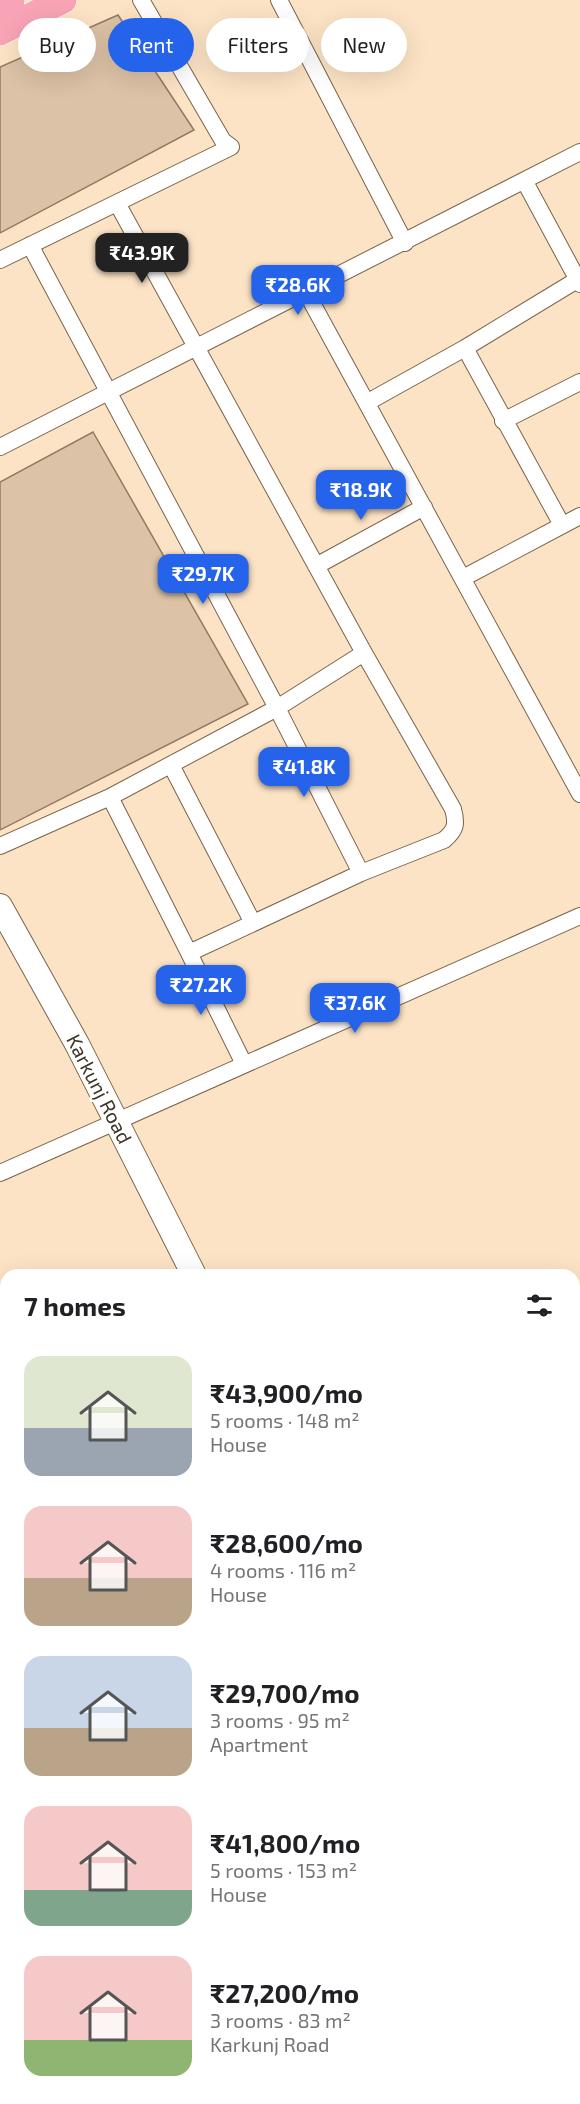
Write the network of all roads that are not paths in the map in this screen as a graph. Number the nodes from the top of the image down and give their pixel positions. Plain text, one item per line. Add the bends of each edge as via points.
1 (11, 0) edge
2 (63, 0) edge
3 (141, 0) edge
4 (279, 0) edge
5 (0, 6) edge
6 (0, 32) edge
7 (580, 152) edge
8 (525, 182) junction
9 (117, 203) junction
10 (405, 243) junction
11 (30, 245) junction
12 (0, 260) edge
13 (579, 282) edge
14 (306, 292) junction
15 (198, 347) junction
16 (465, 348) junction
17 (580, 382) edge
18 (110, 393) junction
19 (368, 402) junction
20 (503, 421) junction
21 (0, 447) edge
22 (424, 507) junction
23 (580, 516) edge
24 (561, 525) junction
25 (316, 566) junction
26 (463, 578) junction
27 (364, 653) junction
28 (277, 708) junction
29 (171, 765) junction
30 (580, 794) edge
31 (110, 797) junction
32 (0, 846) edge
33 (361, 873) junction
34 (0, 906) edge
35 (580, 916) edge
36 (253, 923) junction
37 (189, 953) junction
38 (244, 1064) junction
39 (116, 1124) junction
40 (0, 1173) edge
41 (191, 1269) edge

1 - 5 main road
2 - 6 main road
3 - 9 street via 223,141 231,147
4 - 10 street
7 - 8 street
8 - 10 street
8 - 13 street
9 - 11 street
9 - 15 street
10 - 14 street
11 - 12 street
11 - 18 street
13 - 16 street
14 - 15 street
14 - 19 street
15 - 18 street
15 - 25 street
16 - 19 street
16 - 20 street
17 - 20 street
18 - 21 street
18 - 28 street
19 - 22 street
20 - 24 street
22 - 25 street
22 - 26 street
23 - 24 street
24 - 26 street
25 - 27 street
26 - 30 street
27 - 28 street
27 - 33 street via 457,822 444,840
28 - 29 street
28 - 33 street
29 - 31 street
29 - 36 street
31 - 32 street
31 - 37 street
33 - 36 street
34 - 39 street, Karkunj Road via 77,1044
35 - 38 street
36 - 37 street
37 - 38 street
38 - 39 street
39 - 40 street
39 - 41 street, Karkunj Road

